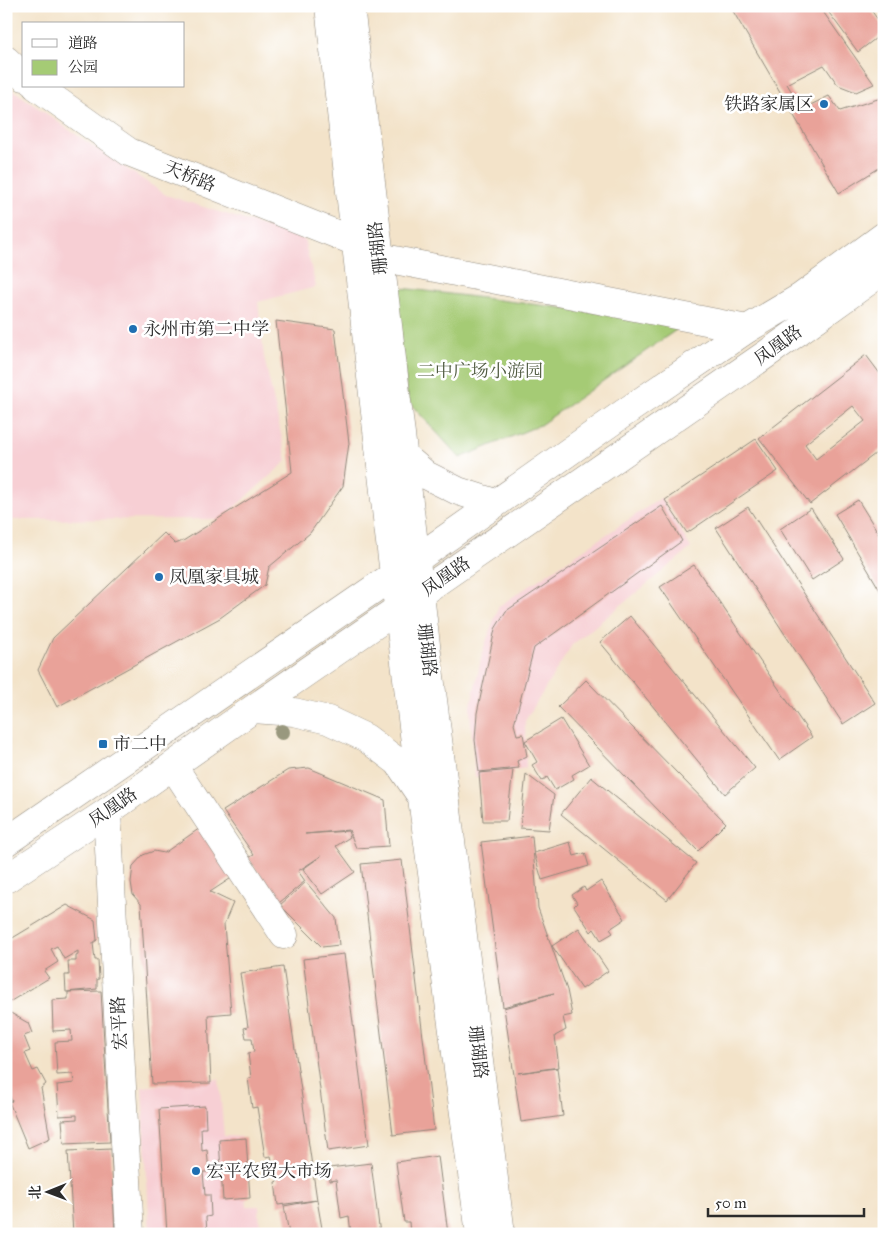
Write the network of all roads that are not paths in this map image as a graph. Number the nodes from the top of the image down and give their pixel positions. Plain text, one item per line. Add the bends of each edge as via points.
1 (329, 6) edge
2 (350, 6) edge
3 (6, 60) edge
4 (22, 75) edge
5 (39, 88) edge
6 (881, 238) edge
7 (356, 242) junction
8 (379, 258) junction
9 (884, 270) edge
10 (807, 308) junction
11 (747, 329) junction
12 (596, 432) junction
13 (403, 455) junction
14 (614, 458) junction
15 (495, 503) junction
16 (405, 567) junction
17 (409, 601) junction
18 (253, 709) junction
19 (173, 766) junction
20 (422, 798) junction
21 (107, 812) junction
22 (6, 842) edge
23 (6, 879) edge
24 (284, 935) dead end
25 (130, 1234) edge
26 (480, 1234) edge
27 (501, 1234) edge

1 - 7 main road, 珊瑚路
2 - 8 main road, 珊瑚路
3 - 4 main road
5 - 7 main road, 天桥路 via 129,152
6 - 10 main road, 凤凰路
7 - 16 main road, 珊瑚路
8 - 11 main road
8 - 13 main road, 珊瑚路
9 - 10 main road, 凤凰路
10 - 11 main road, 凤凰路
10 - 14 main road, 凤凰路 via 768,353
11 - 12 main road, 凤凰路
12 - 14 main road
12 - 15 main road, 凤凰路
13 - 15 main road via 426,475 458,491
13 - 16 main road, 珊瑚路
14 - 17 main road, 凤凰路
15 - 16 main road, 凤凰路
16 - 17 main road, 珊瑚路
16 - 22 main road, 凤凰路
17 - 18 main road, 凤凰路
17 - 20 main road, 珊瑚路
17 - 27 main road, 珊瑚路
18 - 19 main road, 凤凰路
18 - 20 main road via 294,712 328,720 366,738 398,762
19 - 21 main road, 凤凰路
19 - 24 main road
20 - 26 main road, 珊瑚路
21 - 23 main road, 凤凰路
21 - 25 main road, 宏平路

